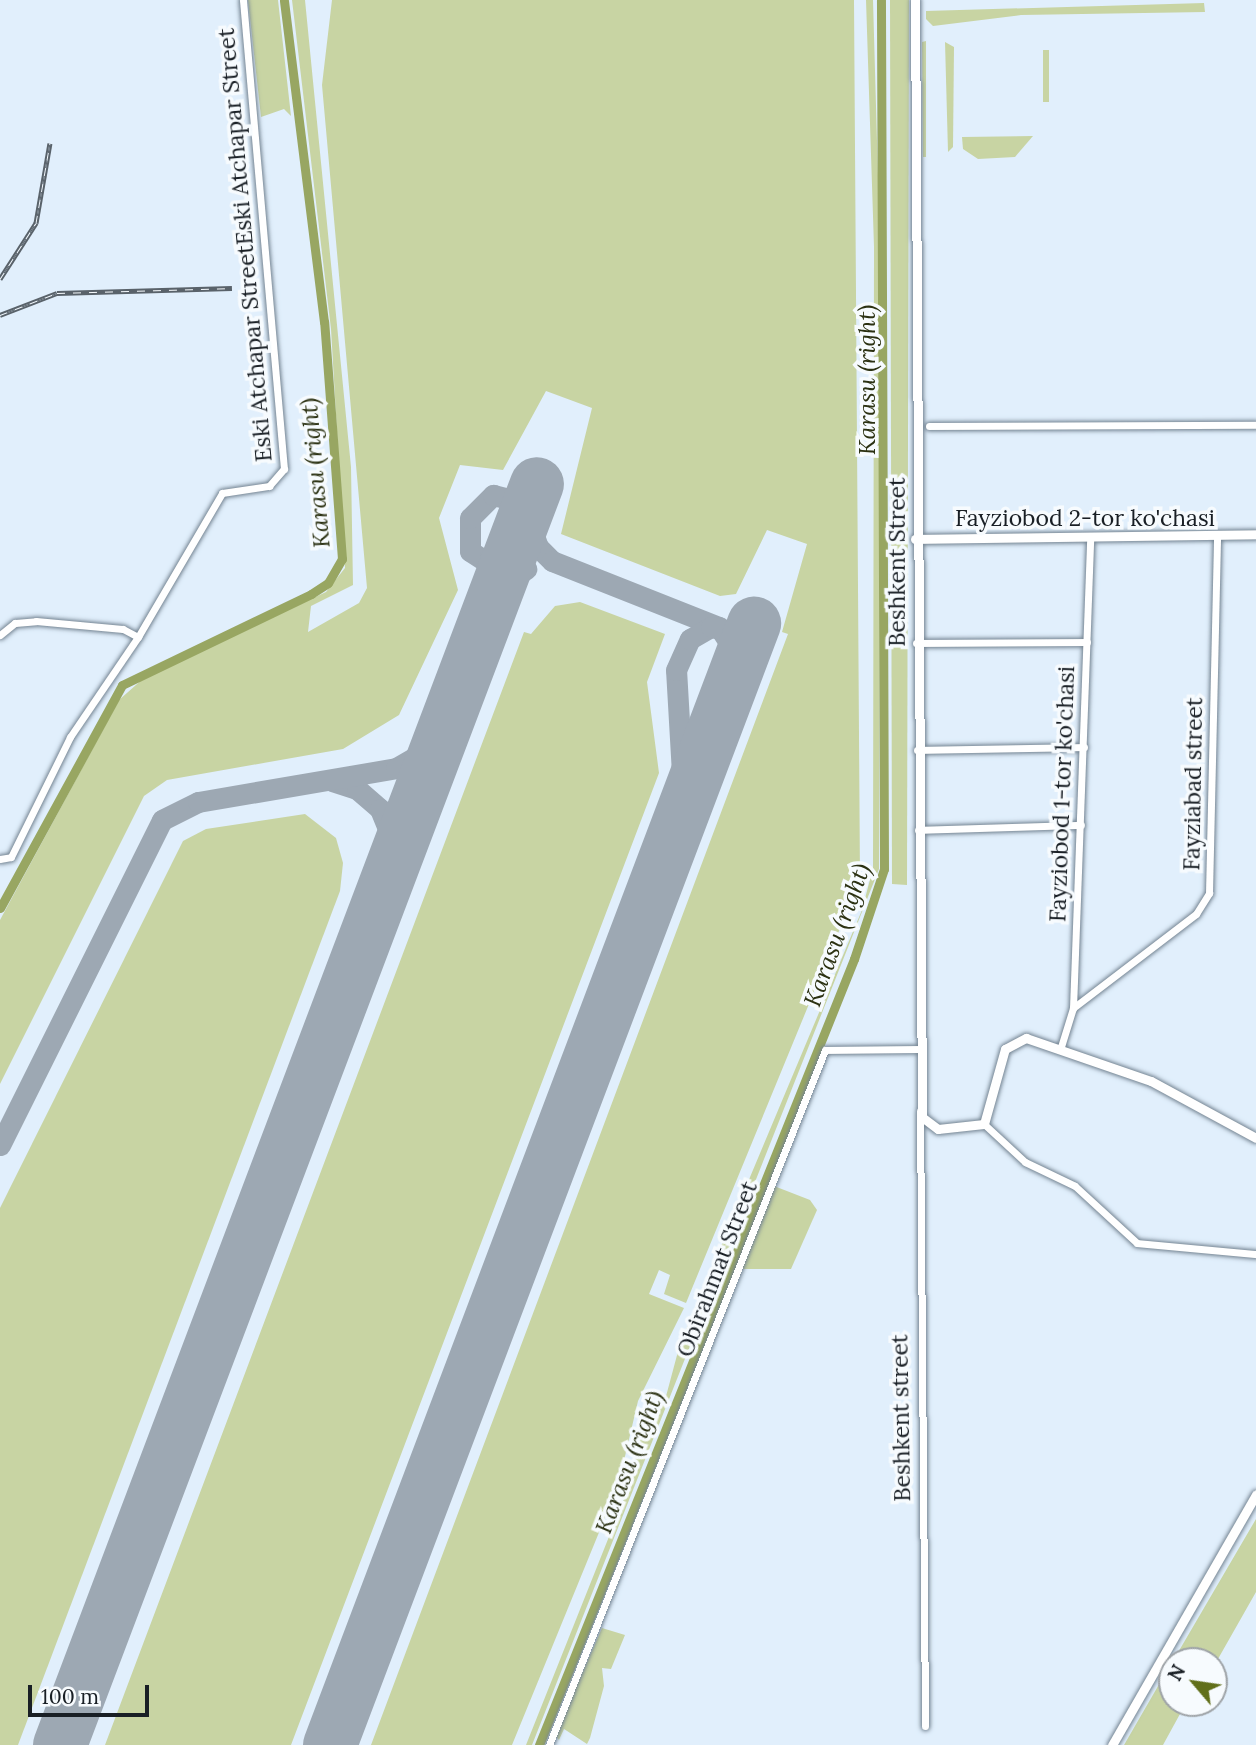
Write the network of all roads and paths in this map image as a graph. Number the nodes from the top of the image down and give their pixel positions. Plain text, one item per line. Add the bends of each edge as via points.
1 (243, 0) edge
2 (915, 0) edge
3 (1256, 425) edge
4 (929, 426) dead end
5 (1256, 534) edge
6 (1090, 537) junction
7 (1217, 538) junction
8 (915, 539) junction
9 (0, 635) edge
10 (138, 637) junction
11 (1087, 642) junction
12 (916, 643) junction
13 (1083, 747) junction
14 (917, 750) junction
15 (1081, 825) junction
16 (917, 830) junction
17 (0, 859) edge
18 (1073, 1008) junction
19 (918, 1049) junction
20 (1060, 1050) junction
21 (920, 1110) junction
22 (984, 1124) junction
23 (938, 1129) junction
24 (920, 1136) junction
25 (1256, 1138) edge
26 (1256, 1254) edge
27 (1256, 1495) edge
28 (925, 1726) dead end
29 (548, 1745) edge
30 (1112, 1745) edge

1 - 10 street via 285,465 269,486 222,493
2 - 8 street, Beshkent Street
3 - 4 street
5 - 7 street, Fayziobod 2-tor ko'chasi
6 - 7 street, Fayziobod 2-tor ko'chasi
6 - 8 street, Fayziobod 2-tor ko'chasi
6 - 11 street, Fayziobod 1-tor ko'chasi
7 - 18 street, Fayziabad street via 1209,893 1196,914
8 - 12 street, Beshkent Street
9 - 10 street via 15,623 36,621 123,629
10 - 17 street via 70,737 11,857
11 - 12 street
11 - 13 street, Fayziobod 1-tor ko'chasi
12 - 14 street, Beshkent Street
13 - 14 street
13 - 15 street, Fayziobod 1-tor ko'chasi
14 - 16 street, Beshkent Street
15 - 16 street
15 - 18 street, Fayziobod 1-tor ko'chasi
16 - 19 street, Beshkent Street
18 - 20 street, Fayziobod 1-tor ko'chasi
19 - 21 street, Beshkent Street
19 - 29 street, Obirahmat Street via 825,1050
20 - 22 street via 1026,1038 1007,1046
20 - 25 street via 1150,1081
21 - 23 street, Beshkent Street via 925,1122
21 - 24 street, Beshkent street
22 - 23 street
22 - 26 street via 1025,1162 1075,1186 1137,1243
23 - 24 street
24 - 28 street, Beshkent street
27 - 30 street

